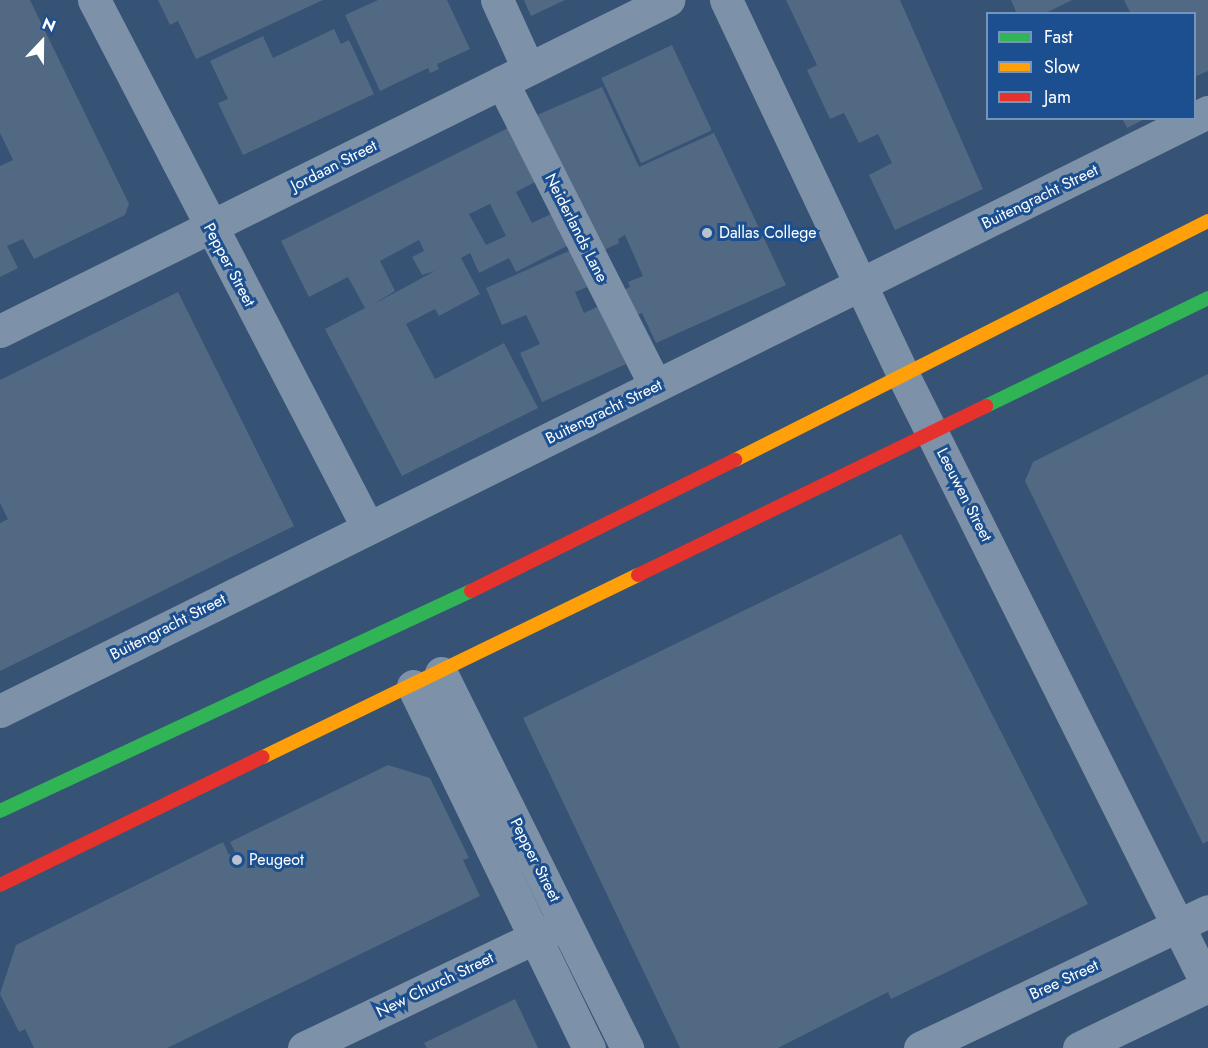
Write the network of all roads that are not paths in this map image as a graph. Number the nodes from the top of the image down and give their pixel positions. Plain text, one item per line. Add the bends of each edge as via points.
1 (93, 0) edge
2 (496, 0) edge
3 (669, 0) edge
4 (726, 0) edge
5 (515, 75) junction
6 (1192, 120) edge
7 (1208, 221) edge
8 (209, 229) junction
9 (860, 286) junction
10 (1208, 298) edge
11 (0, 332) edge
12 (650, 375) dead end
13 (904, 377) junction
14 (932, 431) junction
15 (368, 528) junction
16 (427, 679) junction
17 (0, 711) edge
18 (0, 811) edge
19 (0, 885) edge
20 (1208, 911) edge
21 (566, 922) junction
22 (1179, 926) junction
23 (536, 936) junction
24 (1208, 986) edge
25 (304, 1048) edge
26 (589, 1048) edge
27 (627, 1048) edge
28 (920, 1048) edge
29 (1079, 1048) edge

1 - 8 street, Pepper Street
2 - 5 street, Neiderlands Lane
3 - 5 street, Jordaan Street
4 - 9 street, Leeuwen Street
5 - 8 street, Jordaan Street
5 - 12 street, Neiderlands Lane
6 - 9 street, Buitengracht Street
7 - 13 main road
8 - 11 street, Jordaan Street
8 - 15 street, Pepper Street
9 - 13 street, Leeuwen Street
9 - 15 street, Buitengracht Street
10 - 14 main road
13 - 14 street, Leeuwen Street
13 - 18 main road via 405,623
14 - 16 main road
14 - 22 street, Leeuwen Street
15 - 17 street, Buitengracht Street
16 - 19 main road
16 - 21 street, Pepper Street
16 - 23 street, Pepper Street
20 - 22 street, Bree Street
21 - 23 street, New Church Street
21 - 27 street, Pepper Street
22 - 24 street, Leeuwen Street
22 - 28 street, Bree Street
23 - 25 street, New Church Street
23 - 26 street, Pepper Street
24 - 29 street

